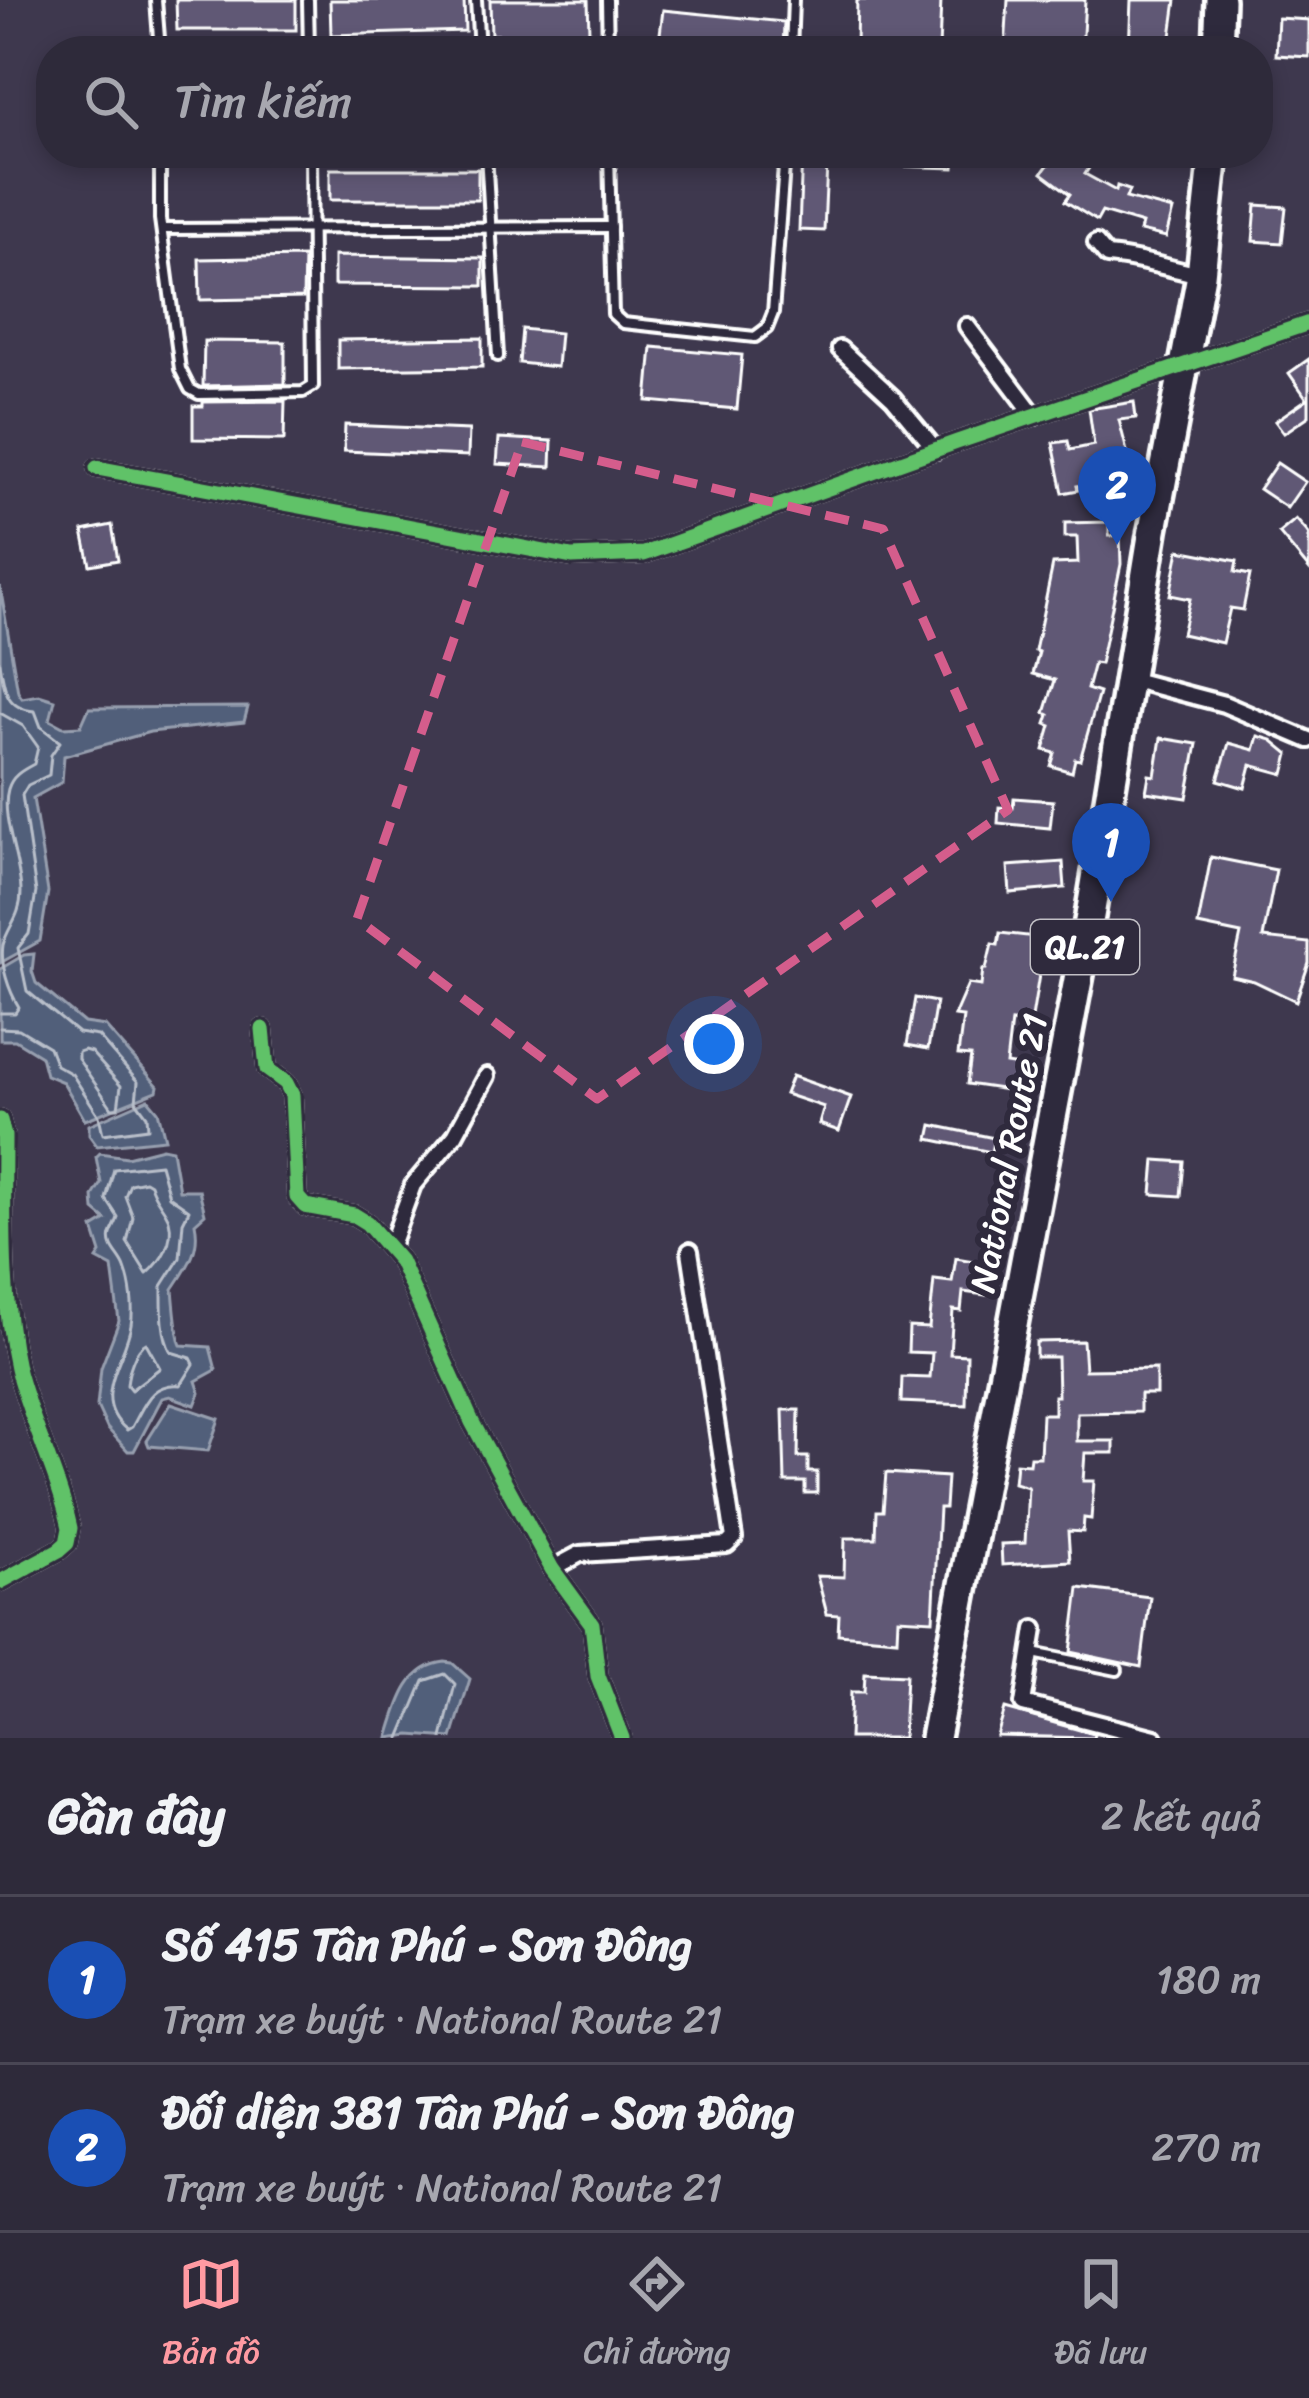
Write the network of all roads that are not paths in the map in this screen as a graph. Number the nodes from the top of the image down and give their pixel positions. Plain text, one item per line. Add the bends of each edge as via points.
1 (157, 0) edge
2 (308, 0) edge
3 (476, 0) edge
4 (607, 0) edge
5 (793, 0) edge
6 (1220, 0) edge
7 (159, 36) edge
8 (309, 36) edge
9 (478, 36) edge
10 (608, 36) edge
11 (792, 36) edge
12 (1219, 36) edge
13 (160, 168) edge
14 (311, 168) edge
15 (487, 168) edge
16 (609, 168) edge
17 (784, 168) edge
18 (1212, 168) edge
19 (311, 227) junction
20 (611, 227) junction
21 (490, 228) junction
22 (164, 229) junction
23 (1096, 243) dead end
24 (1201, 274) junction
25 (1309, 323) edge
26 (967, 326) dead end
27 (840, 350) dead end
28 (498, 356) dead end
29 (1183, 368) junction
30 (1035, 416) junction
31 (936, 450) junction
32 (97, 468) dead end
33 (1129, 679) junction
34 (1309, 740) edge
35 (263, 1029) dead end
36 (487, 1076) dead end
37 (0, 1120) edge
38 (391, 1248) junction
39 (690, 1251) dead end
40 (552, 1569) junction
41 (0, 1582) edge
42 (1035, 1629) dead end
43 (1031, 1653) junction
44 (1117, 1670) dead end
45 (622, 1738) edge
46 (935, 1738) edge
47 (1155, 1738) edge

1 - 7 lane
2 - 8 lane
3 - 9 lane
4 - 10 lane
5 - 11 lane
6 - 12 highway
13 - 22 lane
14 - 19 lane
15 - 21 lane
16 - 20 lane
17 - 20 lane via 773,313 755,337 622,322 610,303
18 - 24 highway, National Route 21 / QL.21
19 - 21 lane
19 - 22 lane
19 - 22 lane via 313,386 199,394 180,369
20 - 21 lane
21 - 28 lane
23 - 24 street via 1107,256
24 - 29 highway, National Route 21 / QL.21
25 - 29 street
26 - 30 street
27 - 31 street
29 - 30 street
29 - 33 highway, National Route 21 / QL.21
30 - 31 street
31 - 32 street via 619,558 572,557
33 - 34 street via 1260,716
33 - 46 highway, National Route 21 / QL.21
35 - 38 street via 267,1069 292,1095 297,1197 305,1206 353,1215
36 - 38 street via 455,1135 412,1185
37 - 41 street via 8,1322 70,1534 59,1550
38 - 40 street
39 - 40 street via 734,1538 727,1545 580,1555
40 - 45 street via 592,1624 598,1676
42 - 43 street
43 - 44 lane
43 - 47 street via 1023,1704

